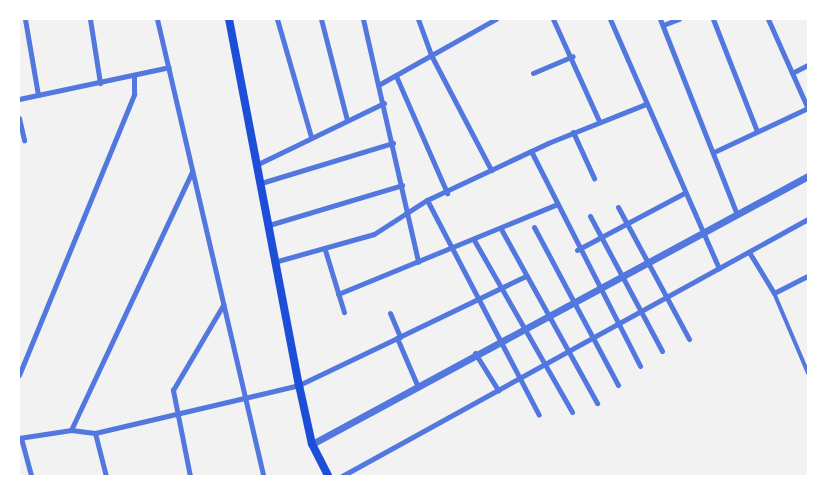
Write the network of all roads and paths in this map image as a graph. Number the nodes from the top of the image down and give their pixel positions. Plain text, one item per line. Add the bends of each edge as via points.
1 (25, 19) edge
2 (90, 19) edge
3 (157, 19) edge
4 (229, 19) edge
5 (277, 19) edge
6 (321, 19) edge
7 (363, 19) edge
8 (418, 19) edge
9 (482, 19) edge
10 (496, 19) edge
11 (553, 19) edge
12 (610, 19) edge
13 (660, 19) edge
14 (679, 19) edge
15 (713, 19) edge
16 (768, 19) edge
17 (663, 25) junction
18 (484, 26) junction
19 (431, 56) junction
20 (573, 56) junction
21 (808, 65) edge
22 (169, 67) junction
23 (533, 73) dead end
24 (792, 73) junction
25 (134, 76) junction
26 (396, 76) junction
27 (100, 83) junction
28 (380, 84) junction
29 (38, 95) junction
30 (19, 99) edge
31 (384, 103) junction
32 (646, 104) junction
33 (808, 109) edge
34 (19, 118) edge
35 (347, 120) junction
36 (599, 122) junction
37 (756, 129) junction
38 (573, 132) junction
39 (311, 136) junction
40 (24, 140) dead end
41 (393, 143) junction
42 (531, 151) junction
43 (716, 151) junction
44 (258, 164) junction
45 (491, 170) junction
46 (192, 171) junction
47 (808, 176) edge
48 (594, 178) dead end
49 (261, 183) junction
50 (402, 184) junction
51 (447, 193) junction
52 (684, 193) junction
53 (427, 200) junction
54 (555, 205) junction
55 (618, 207) dead end
56 (736, 212) junction
57 (408, 213) junction
58 (590, 216) dead end
59 (808, 219) edge
60 (625, 222) junction
61 (269, 225) junction
62 (534, 227) dead end
63 (501, 229) junction
64 (701, 231) junction
65 (601, 236) junction
66 (474, 240) junction
67 (325, 250) junction
68 (451, 250) junction
69 (577, 250) junction
70 (749, 252) junction
71 (647, 261) junction
72 (273, 262) junction
73 (418, 262) junction
74 (719, 268) junction
75 (621, 274) junction
76 (526, 276) junction
77 (808, 276) edge
78 (598, 288) junction
79 (502, 290) junction
80 (774, 292) junction
81 (338, 294) junction
82 (666, 298) junction
83 (574, 300) junction
84 (476, 301) junction
85 (223, 305) junction
86 (641, 311) junction
87 (344, 312) dead end
88 (390, 313) dead end
89 (547, 315) junction
90 (617, 324) junction
91 (522, 328) junction
92 (399, 338) junction
93 (594, 338) junction
94 (689, 339) dead end
95 (497, 341) junction
96 (662, 351) dead end
97 (475, 353) junction
98 (566, 353) junction
99 (544, 365) junction
100 (640, 366) dead end
101 (808, 373) edge
102 (19, 375) edge
103 (519, 379) junction
104 (618, 385) dead end
105 (300, 386) junction
106 (418, 387) junction
107 (498, 390) junction
108 (245, 399) junction
109 (597, 403) dead end
110 (572, 412) dead end
111 (176, 415) junction
112 (539, 415) dead end
113 (71, 430) junction
114 (95, 433) junction
115 (20, 438) edge
116 (312, 444) junction
117 (31, 476) edge
118 (106, 476) edge
119 (190, 476) edge
120 (263, 476) edge
121 (328, 476) edge
122 (342, 476) edge

1 - 29 street
2 - 27 street
3 - 22 street
4 - 44 main road
5 - 39 street
6 - 35 street
7 - 28 street
8 - 19 street
9 - 18 street
10 - 18 street
11 - 20 street
12 - 32 street
13 - 17 street
14 - 17 street
15 - 37 street
16 - 24 street
17 - 43 street
18 - 19 street
19 - 26 street
19 - 45 street
20 - 23 street
20 - 36 street
21 - 24 street
22 - 25 street
22 - 46 street
24 - 33 street
25 - 27 street
25 - 102 street via 134,94
26 - 28 street
26 - 51 street
27 - 29 street
28 - 31 street
29 - 30 street
31 - 35 street
31 - 41 street
32 - 36 street
32 - 52 street
33 - 37 street
34 - 40 street
35 - 39 street
36 - 38 street
37 - 43 street
38 - 42 street
38 - 48 street
39 - 44 street
41 - 49 street
41 - 50 street
42 - 45 street
42 - 54 street
43 - 56 street
44 - 49 main road
45 - 51 street
46 - 85 street
46 - 113 street
47 - 56 street
49 - 61 main road
50 - 57 street
50 - 61 street
51 - 53 street
52 - 60 street
52 - 64 street
53 - 57 street
53 - 68 street
54 - 63 street
54 - 69 street
55 - 60 street
56 - 64 street
57 - 67 street via 392,227
57 - 73 street
58 - 65 street
59 - 70 street
60 - 65 street
60 - 71 street
61 - 72 main road
62 - 83 street
63 - 66 street
63 - 76 street
64 - 71 street
64 - 74 street
65 - 69 street
65 - 75 street
66 - 68 street
66 - 79 street
67 - 72 street
67 - 81 street
68 - 73 street
68 - 84 street
69 - 78 street
70 - 74 street
70 - 80 street
71 - 75 street
71 - 82 street
72 - 105 main road
73 - 81 street
74 - 82 street
75 - 78 street
75 - 86 street
76 - 79 street
76 - 89 street
77 - 80 street
78 - 83 street
78 - 90 street
79 - 84 street
79 - 91 street
80 - 101 street
81 - 87 street
82 - 86 street
82 - 94 street
83 - 89 street
83 - 93 street
84 - 92 street
84 - 95 street
85 - 108 street
85 - 111 street via 173,390
86 - 90 street
86 - 96 street
88 - 92 street
89 - 91 street
89 - 98 street
90 - 93 street
90 - 100 street
91 - 95 street
91 - 99 street
92 - 105 street
92 - 106 street
93 - 98 street
93 - 104 street
95 - 97 street
95 - 103 street
97 - 106 street
97 - 107 street
98 - 99 street
98 - 109 street
99 - 103 street
99 - 110 street
103 - 107 street
103 - 112 street
105 - 108 street
105 - 116 main road
106 - 116 street
107 - 122 street
108 - 111 street
108 - 120 street
111 - 114 street
111 - 119 street
113 - 114 street
113 - 115 street
114 - 118 street
115 - 117 street
116 - 121 main road

